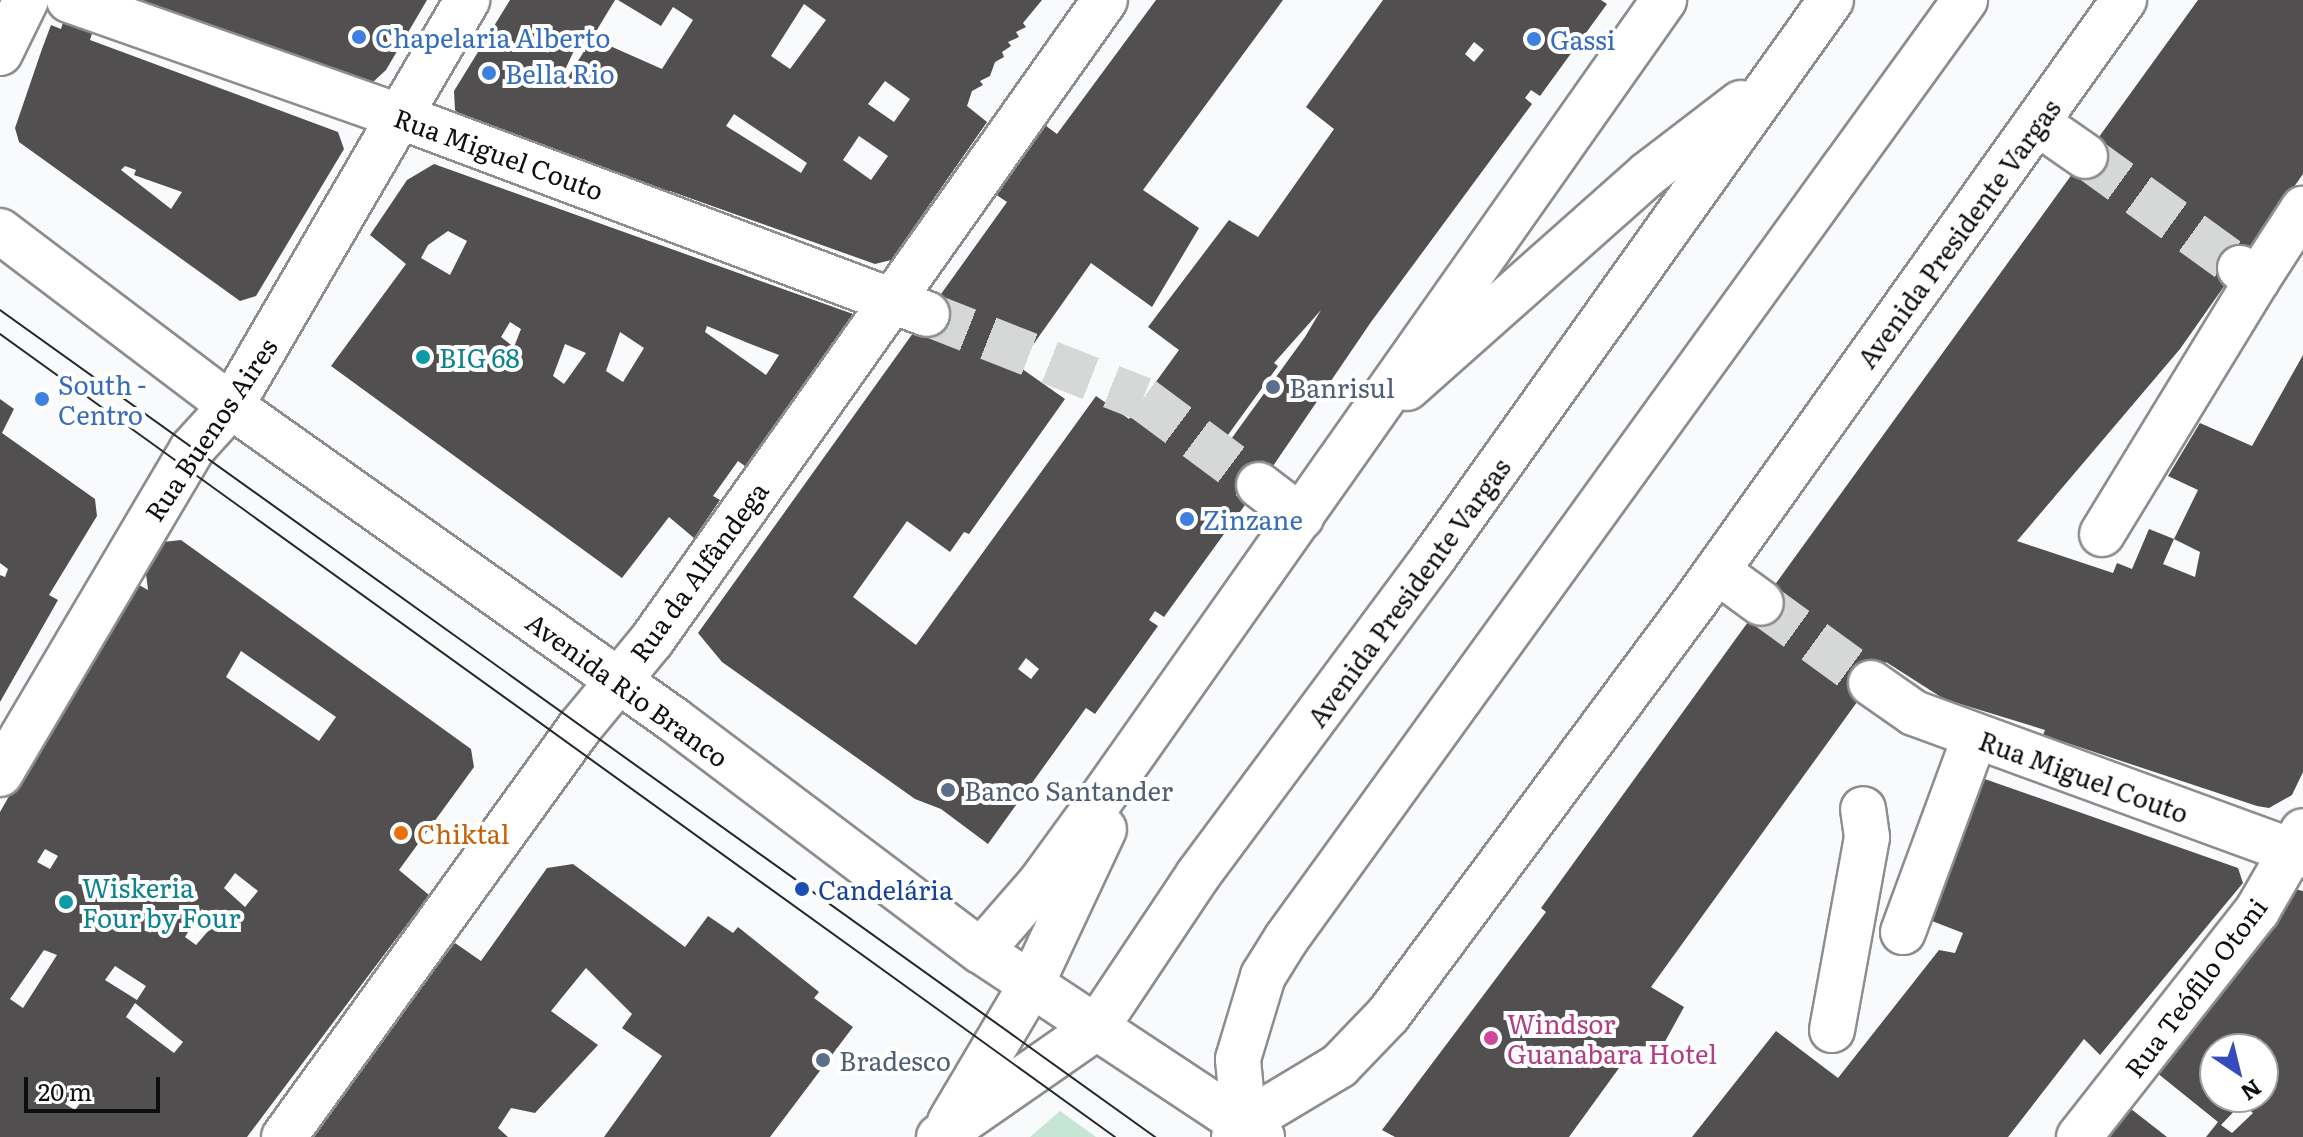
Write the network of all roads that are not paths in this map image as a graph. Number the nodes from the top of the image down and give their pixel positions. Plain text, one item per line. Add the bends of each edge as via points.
1 (26, 0) edge
2 (69, 0) edge
3 (467, 0) edge
4 (1105, 0) edge
5 (1664, 0) edge
6 (1831, 0) edge
7 (1965, 0) edge
8 (2124, 0) edge
9 (0, 53) edge
10 (1772, 80) junction
11 (396, 115) junction
12 (2039, 124) junction
13 (2085, 156) tunnel mouth
14 (2303, 209) edge
15 (0, 231) edge
16 (909, 307) junction
17 (231, 406) junction
18 (1353, 435) junction
19 (1259, 485) tunnel mouth
20 (1301, 517) junction
21 (2102, 534) dead end
22 (1717, 571) junction
23 (1761, 603) tunnel mouth
24 (617, 681) junction
25 (1871, 683) tunnel mouth
26 (1975, 736) junction
27 (1122, 770) junction
28 (0, 774) edge
29 (1863, 809) dead end
30 (2300, 846) edge
31 (1903, 932) dead end
32 (981, 951) junction
33 (1031, 985) junction
34 (1096, 1028) junction
35 (1832, 1030) dead end
36 (1247, 1132) edge
37 (942, 1134) edge
38 (284, 1137) edge
39 (2079, 1137) edge

1 - 9 main road
2 - 11 main road, Rua Miguel Couto
3 - 11 main road, Rua Buenos Aires
4 - 16 main road, Rua da Alfândega
5 - 18 main road
6 - 10 main road, Avenida Presidente Vargas
7 - 36 main road via 1286,939 1263,976 1238,1059
8 - 12 main road, Avenida Presidente Vargas
10 - 18 main road via 1648,174
10 - 34 main road, Avenida Presidente Vargas via 1426,569 1198,875
11 - 16 main road, Rua Miguel Couto
11 - 17 main road, Rua Buenos Aires
12 - 13 main road
12 - 22 main road, Avenida Presidente Vargas
14 - 21 main road via 2248,274
15 - 17 main road, Avenida Rio Branco
16 - 24 main road, Rua da Alfândega
17 - 24 main road, Avenida Rio Branco
17 - 28 main road, Rua Buenos Aires via 192,449
18 - 20 main road
19 - 20 main road
20 - 27 main road
22 - 23 main road
22 - 36 main road, Avenida Presidente Vargas via 1388,1015 1339,1066
24 - 32 main road, Avenida Rio Branco
24 - 38 main road, Rua da Alfândega
25 - 26 main road, Rua Miguel Couto via 1914,713
26 - 30 main road, Rua Miguel Couto
26 - 31 main road
27 - 32 main road via 1041,882
27 - 33 main road via 1111,815
29 - 35 main road via 1867,837
30 - 39 main road, Rua Teófilo Otoni via 2257,911
32 - 33 main road, Avenida Rio Branco
33 - 34 main road, Avenida Rio Branco
33 - 37 main road
34 - 36 main road, Avenida Rio Branco
34 - 37 main road, Avenida Presidente Vargas

